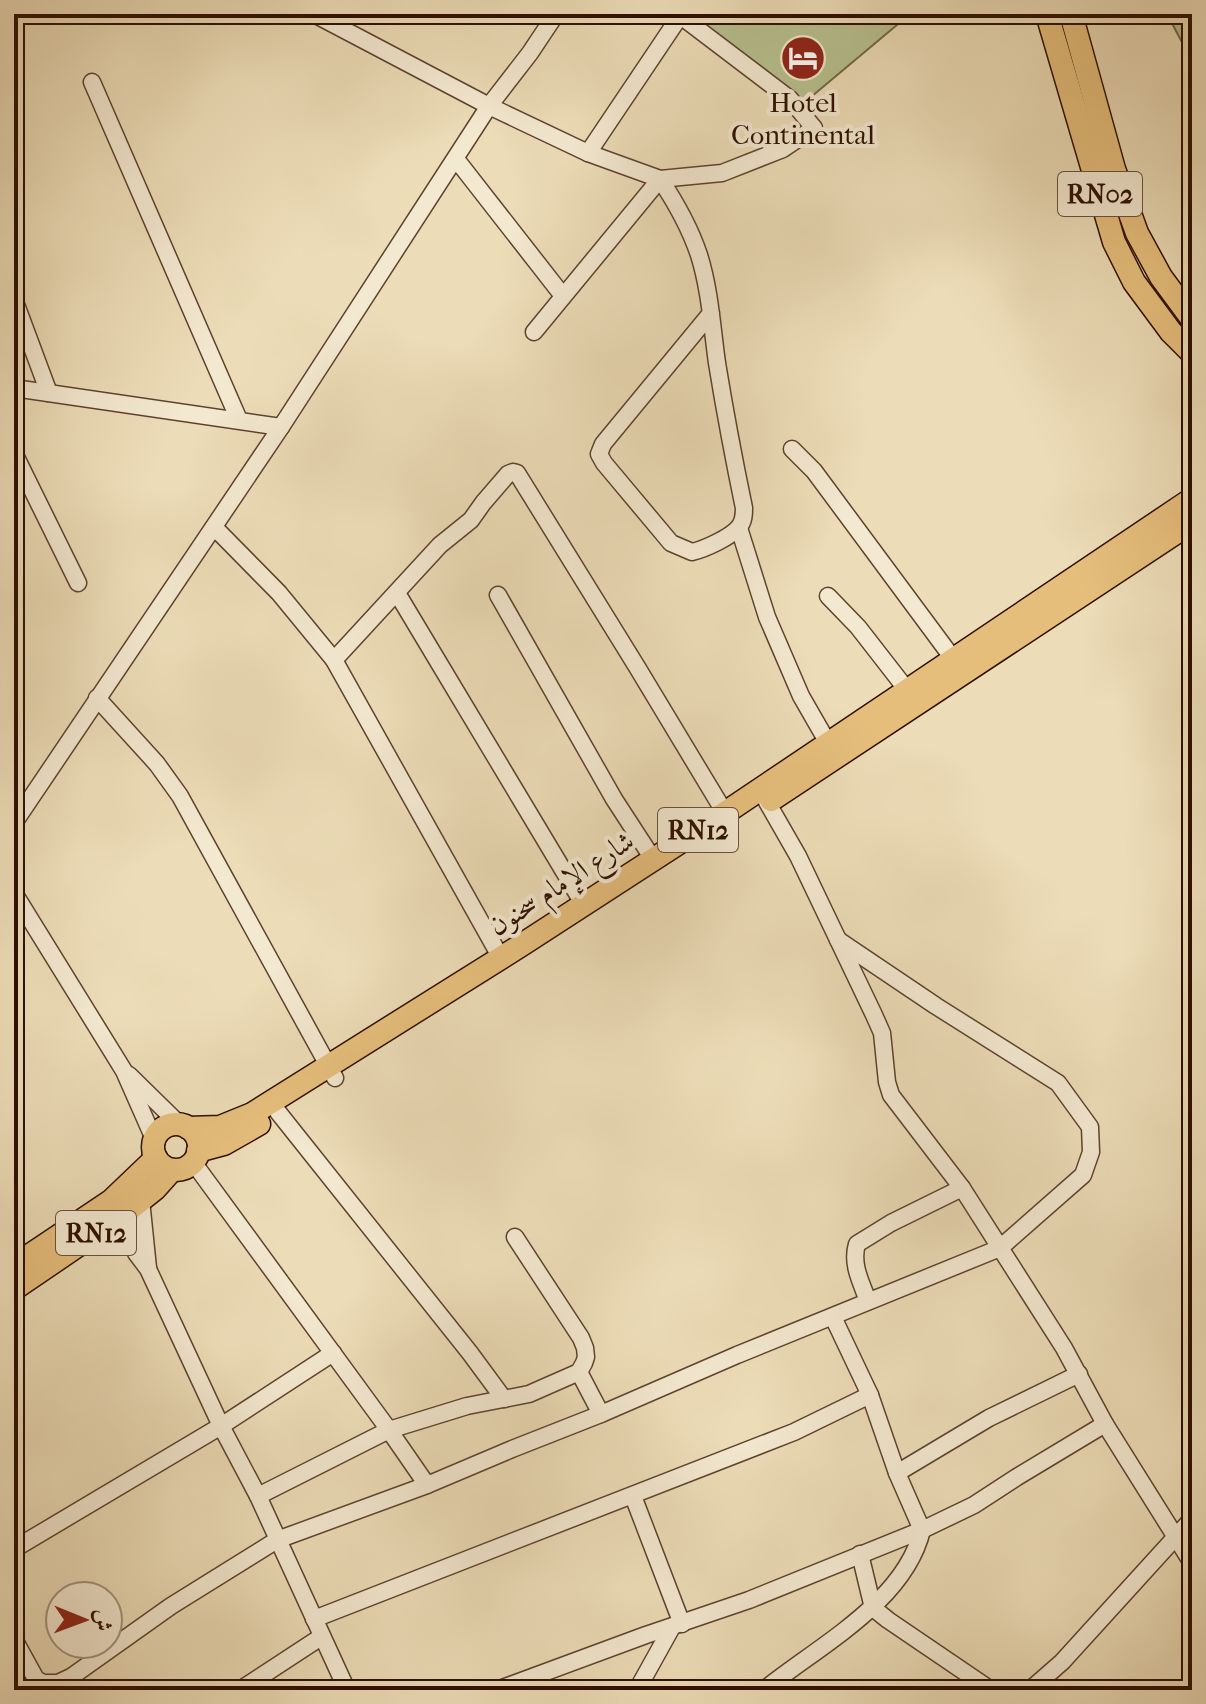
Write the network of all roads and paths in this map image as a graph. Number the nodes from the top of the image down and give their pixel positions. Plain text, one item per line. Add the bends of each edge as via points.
1 (314, 14) edge
2 (556, 14) edge
3 (1047, 14) edge
4 (1071, 14) edge
5 (679, 15) edge
6 (92, 82) dead end
7 (489, 106) junction
8 (588, 153) junction
9 (456, 159) junction
10 (660, 179) junction
11 (563, 296) junction
12 (14, 299) edge
13 (711, 313) junction
14 (1192, 319) edge
15 (534, 332) dead end
16 (1192, 353) edge
17 (14, 388) edge
18 (49, 393) junction
19 (239, 420) junction
20 (281, 427) junction
21 (792, 449) dead end
22 (14, 453) edge
23 (1192, 499) edge
24 (1192, 522) edge
25 (214, 527) junction
26 (739, 528) junction
27 (78, 583) dead end
28 (397, 593) junction
29 (498, 595) dead end
30 (828, 596) dead end
31 (334, 660) junction
32 (959, 666) junction
33 (912, 697) junction
34 (97, 698) junction
35 (828, 743) junction
36 (767, 802) junction
37 (725, 813) junction
38 (14, 823) edge
39 (653, 859) junction
40 (14, 893) edge
41 (584, 905) junction
42 (838, 940) junction
43 (501, 958) junction
44 (124, 1071) junction
45 (331, 1072) junction
46 (278, 1112) junction
47 (184, 1126) junction
48 (161, 1156) junction
49 (196, 1156) junction
50 (962, 1188) junction
51 (141, 1200) junction
52 (116, 1208) junction
53 (515, 1237) dead end
54 (1000, 1248) junction
55 (14, 1266) edge
56 (148, 1269) junction
57 (14, 1289) edge
58 (868, 1301) junction
59 (833, 1317) junction
60 (333, 1353) junction
61 (579, 1372) junction
62 (1079, 1374) junction
63 (870, 1395) junction
64 (504, 1399) junction
65 (601, 1414) junction
66 (1105, 1424) junction
67 (221, 1426) junction
68 (389, 1430) junction
69 (897, 1473) junction
70 (427, 1485) junction
71 (258, 1496) junction
72 (633, 1496) junction
73 (1192, 1519) edge
74 (922, 1530) junction
75 (1175, 1538) junction
76 (277, 1540) junction
77 (14, 1549) edge
78 (860, 1554) junction
79 (1192, 1563) edge
80 (873, 1608) junction
81 (314, 1619) junction
82 (677, 1626) junction
83 (321, 1637) junction
84 (14, 1639) edge
85 (1192, 1681) edge
86 (251, 1687) edge
87 (516, 1687) edge
88 (770, 1689) edge
89 (347, 1690) edge
90 (497, 1690) edge
91 (637, 1690) edge
92 (991, 1690) edge
93 (1030, 1690) edge
94 (1186, 1690) edge

1 - 7 street
2 - 7 street
3 - 16 main road, RN02 via 1114,242 1134,282
4 - 14 main road, RN02 via 1137,233
5 - 8 street
5 - 10 street via 790,99 814,128 783,149 722,173
6 - 19 street
7 - 8 street
7 - 9 street
8 - 10 street
9 - 11 street
9 - 20 street
10 - 11 street
10 - 13 street via 698,254
11 - 15 street
12 - 18 street
13 - 26 street via 744,508
13 - 26 street via 599,454 677,546 700,550
17 - 18 street
18 - 19 street
19 - 20 street
20 - 25 street
21 - 32 street via 814,471
22 - 27 street
23 - 32 main road, شارع الإمام سحنون / RN12
24 - 32 main road, شارع الإمام سحنون / RN12
25 - 31 street via 279,593
25 - 34 street
26 - 35 street via 767,617
28 - 31 street
28 - 37 street via 471,520 508,474 519,474
28 - 41 street
29 - 39 street
30 - 33 street
31 - 43 street
32 - 33 main road, شارع الإمام سحنون / RN12
33 - 35 main road, شارع الإمام سحنون / RN12
33 - 36 main road, شارع الإمام سحنون / RN12
34 - 38 street
34 - 45 street via 180,796
35 - 37 main road, شارع الإمام سحنون / RN12
36 - 42 street
36 - 45 main road, شارع الإمام سحنون / RN12 via 481,988
37 - 39 main road, شارع الإمام سحنون / RN12
39 - 41 main road, شارع الإمام سحنون / RN12
40 - 44 street
41 - 43 main road, شارع الإمام سحنون / RN12
42 - 50 street via 882,1033 891,1095
42 - 54 street via 1058,1083 1090,1127 1091,1152 1083,1175
43 - 45 main road, شارع الإمام سحنون / RN12
44 - 47 street
44 - 48 street
45 - 46 main road, شارع الإمام سحنون / RN12
45 - 47 main road, شارع الإمام سحنون / RN12 via 237,1121 220,1127
46 - 49 main road, شارع الإمام سحنون / RN12
46 - 64 street
47 - 48 main road, RN12 via 160,1130
47 - 49 main road via 198,1142
48 - 49 main road, RN12 via 180,1170
48 - 51 main road, RN12 via 155,1189
48 - 52 main road, RN12
49 - 60 street
50 - 54 street
50 - 58 street via 857,1244 855,1266
51 - 52 main road, RN12
51 - 56 street
52 - 55 main road, RN12
52 - 56 street
52 - 57 main road, RN12
53 - 61 street via 581,1338 586,1357
54 - 58 street
54 - 62 street
56 - 67 street
58 - 59 street
59 - 63 street
59 - 65 street
60 - 67 street
60 - 68 street
61 - 64 street
61 - 65 street
62 - 66 street
62 - 69 street via 989,1418
63 - 69 street
63 - 72 street via 794,1432
64 - 68 street
65 - 70 street
66 - 74 street via 974,1505
66 - 75 street
67 - 71 street
67 - 77 street
68 - 70 street
68 - 71 street
69 - 74 street
70 - 76 street
71 - 76 street
72 - 81 street
72 - 82 street
73 - 75 street
74 - 78 street
74 - 80 street via 915,1553
75 - 79 street
75 - 93 street
76 - 81 street
76 - 84 street via 58,1683 36,1679
78 - 80 street
78 - 82 street
80 - 88 street
80 - 92 street
81 - 83 street
82 - 87 street
82 - 91 street
83 - 86 street
83 - 89 street
85 - 94 street
87 - 90 street

